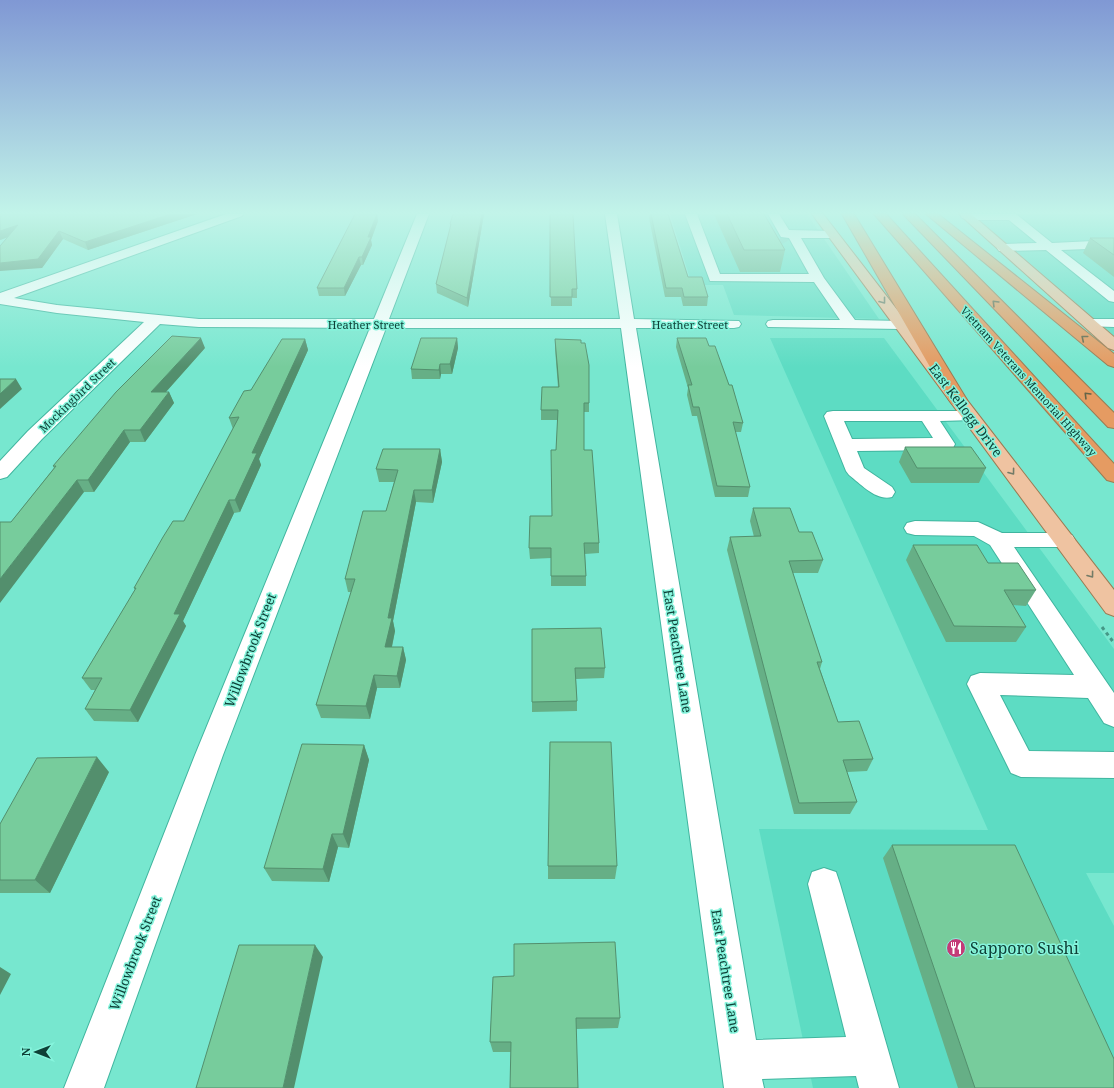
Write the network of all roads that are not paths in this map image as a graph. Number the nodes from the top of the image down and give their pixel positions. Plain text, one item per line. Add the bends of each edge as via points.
1 (96, 265) edge
2 (402, 265) edge
3 (619, 265) edge
4 (710, 265) edge
5 (810, 265) edge
6 (855, 265) edge
7 (878, 265) edge
8 (925, 265) edge
9 (958, 265) edge
10 (994, 265) edge
11 (1022, 265) edge
12 (1072, 265) edge
13 (818, 278) junction
14 (1114, 298) edge
15 (0, 299) edge
16 (156, 319) junction
17 (1090, 323) junction
18 (1114, 323) edge
19 (379, 324) junction
20 (628, 324) junction
21 (734, 324) dead end
22 (773, 324) dead end
23 (850, 324) junction
24 (901, 325) junction
25 (1114, 345) edge
26 (1114, 362) edge
27 (958, 400) junction
28 (928, 416) junction
29 (969, 416) junction
30 (1114, 423) edge
31 (845, 445) junction
32 (0, 473) edge
33 (1114, 476) edge
34 (885, 492) dead end
35 (915, 528) dead end
36 (998, 540) junction
37 (1064, 540) junction
38 (1114, 607) edge
39 (1096, 687) junction
40 (1114, 715) edge
41 (1114, 765) edge
42 (824, 884) dead end
43 (874, 1072) edge
44 (742, 1074) edge
45 (84, 1088) edge

1 - 15 street
2 - 19 street, Willowbrook Street
3 - 20 street, East Peachtree Lane
4 - 13 street via 715,278
5 - 13 street
6 -> 24 main road, East Kellogg Drive
7 - 27 highway
8 - 33 highway, Vietnam Veterans Memorial Highway
30 -> 9 highway
26 -> 10 highway
11 - 17 main road
12 - 14 street
13 - 23 street
15 - 16 street, Heather Street via 57,309
16 - 19 street, Heather Street via 199,323
16 - 32 street, Mockingbird Street
17 - 18 street
17 - 25 main road
19 - 20 street, Heather Street
19 - 45 street, Willowbrook Street via 209,755
20 - 21 street, Heather Street
20 - 44 street, East Peachtree Lane
22 - 23 street
23 - 24 street
24 - 27 main road, East Kellogg Drive
27 - 29 main road, East Kellogg Drive
28 - 29 street
28 - 31 street via 833,416
28 - 31 street via 946,444
29 -> 37 main road, East Kellogg Drive
31 - 34 street via 856,471
35 - 36 street via 978,529
36 - 37 street
36 - 39 street
37 -> 38 main road, East Kellogg Drive
39 - 40 street
39 - 41 street via 980,684 1021,764
42 - 43 street
43 - 44 street

